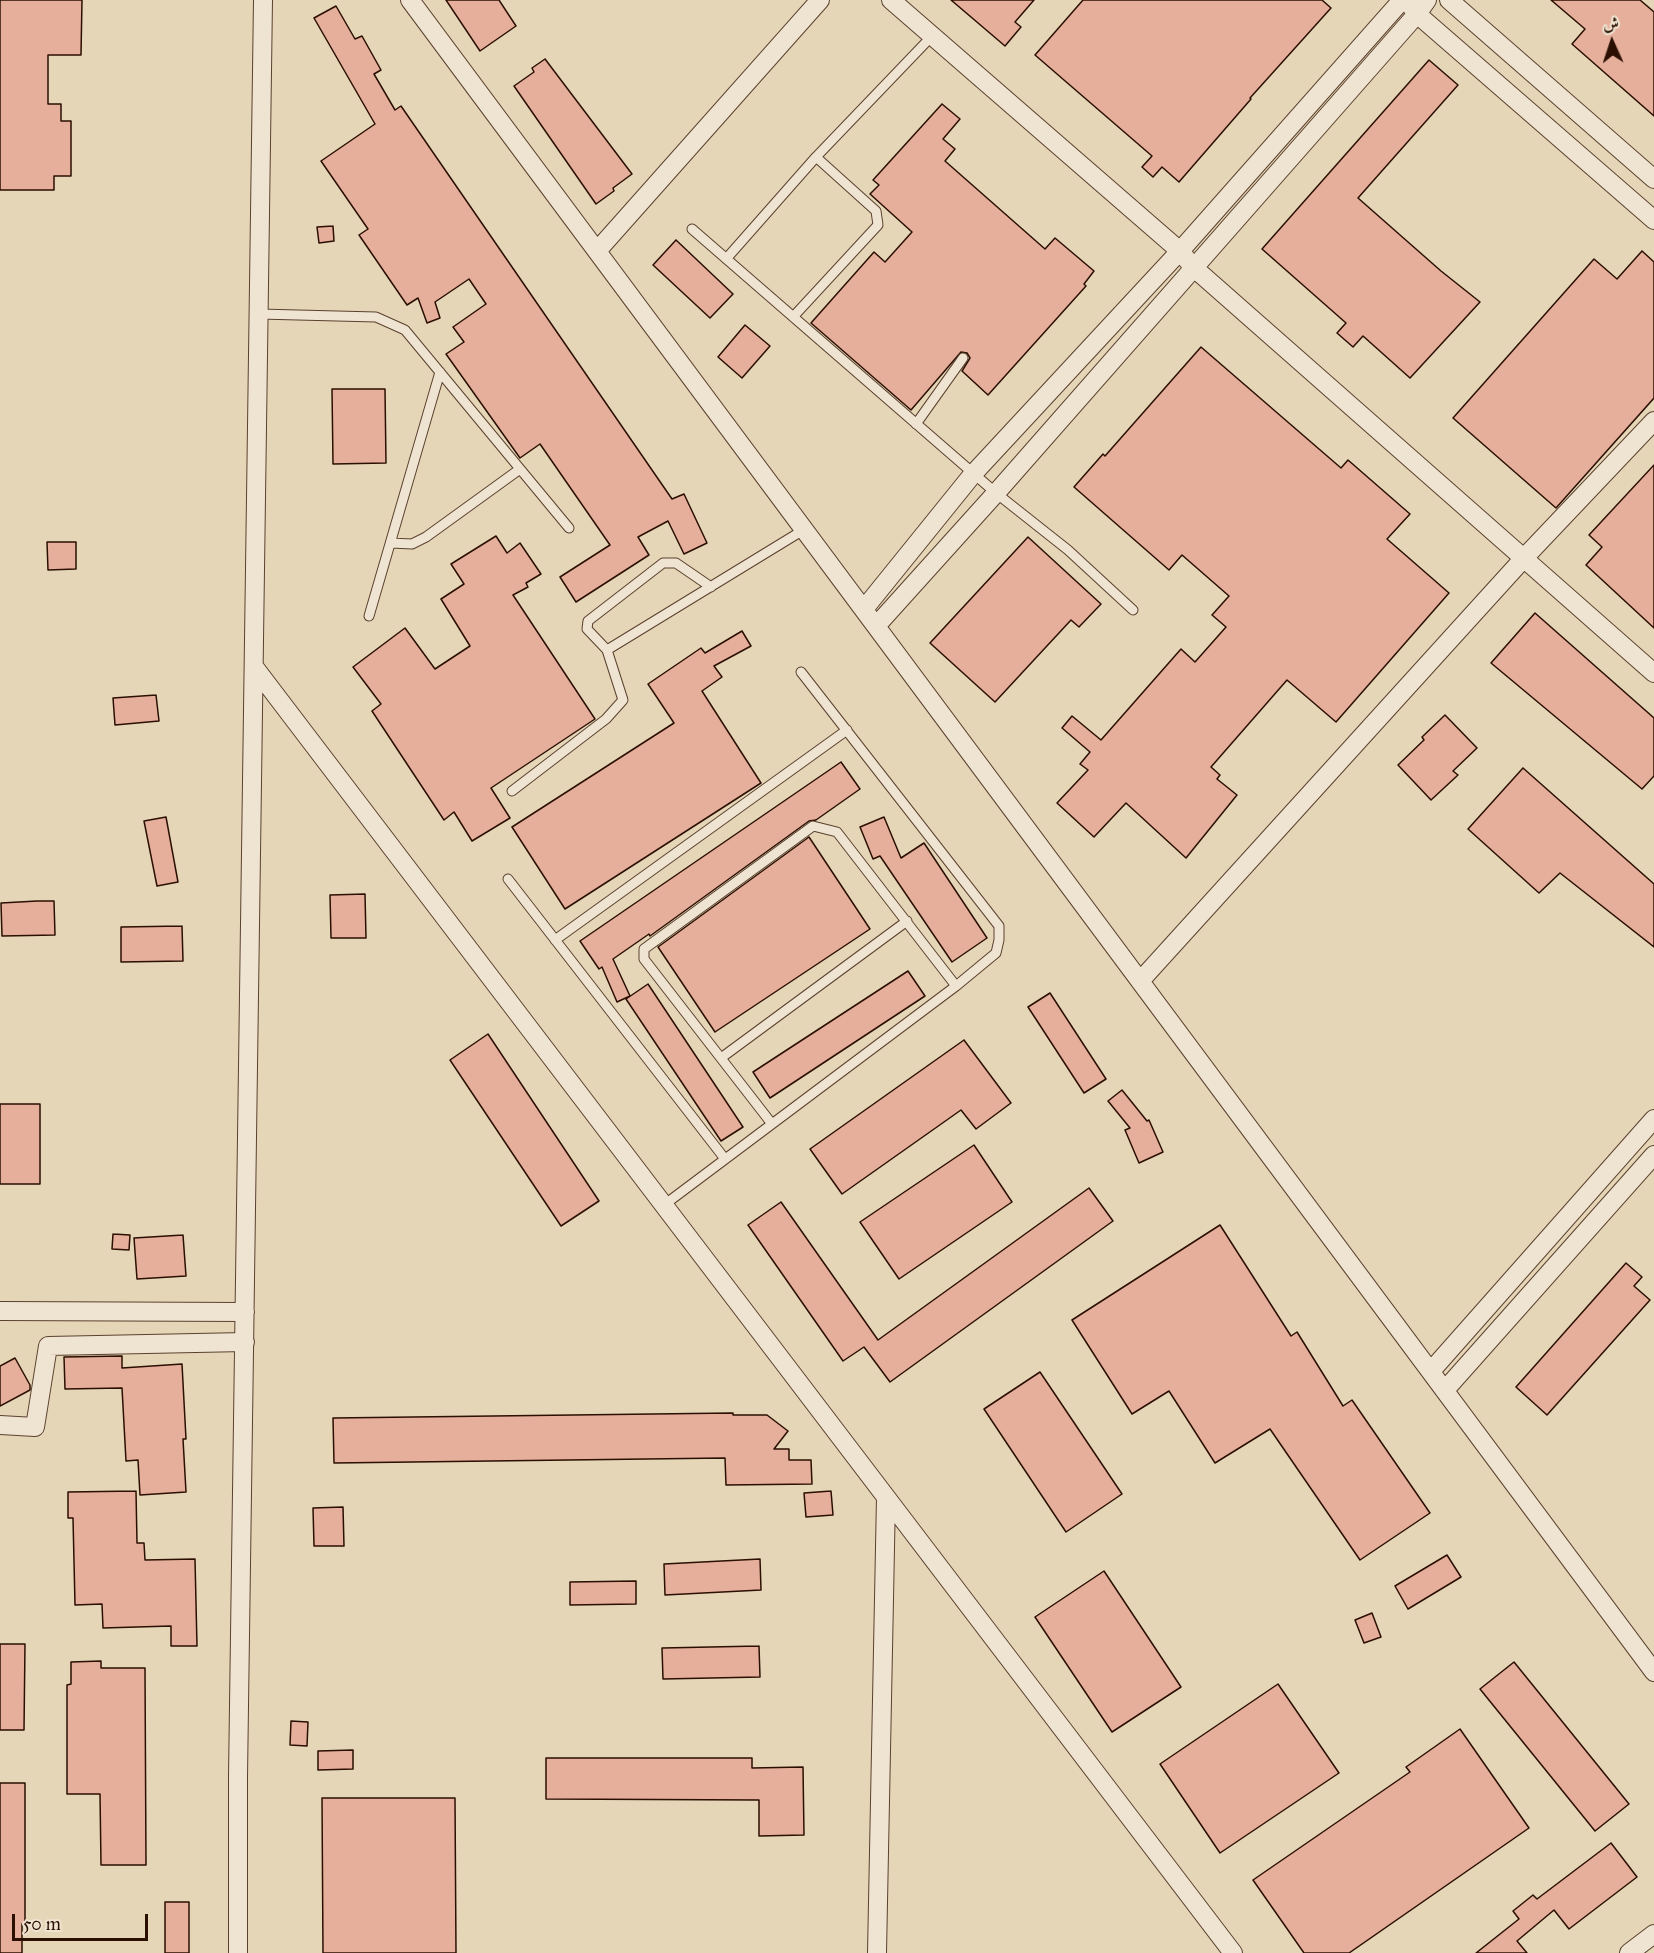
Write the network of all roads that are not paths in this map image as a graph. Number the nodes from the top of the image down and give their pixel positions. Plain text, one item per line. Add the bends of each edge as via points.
1 (410, 0) edge
2 (820, 0) edge
3 (891, 0) edge
4 (1449, 0) edge
5 (266, 3) edge
6 (1413, 3) edge
7 (932, 36) junction
8 (816, 157) junction
9 (1654, 179) edge
10 (1654, 220) edge
11 (692, 230) dead end
12 (597, 251) junction
13 (1180, 251) junction
14 (726, 259) junction
15 (1193, 267) junction
16 (259, 314) junction
17 (793, 317) junction
18 (963, 358) dead end
19 (440, 372) junction
20 (1654, 421) edge
21 (916, 424) junction
22 (520, 469) junction
23 (974, 474) junction
24 (996, 493) junction
25 (569, 528) dead end
26 (805, 529) junction
27 (391, 543) junction
28 (1524, 558) junction
29 (711, 587) junction
30 (864, 609) junction
31 (1133, 610) dead end
32 (369, 616) dead end
33 (877, 625) junction
34 (607, 650) junction
35 (255, 668) junction
36 (801, 672) dead end
37 (1654, 673) edge
38 (847, 730) junction
39 (512, 791) dead end
40 (508, 879) dead end
41 (907, 921) junction
42 (555, 940) junction
43 (1141, 980) junction
44 (956, 986) junction
45 (721, 1058) junction
46 (1654, 1119) edge
47 (772, 1124) junction
48 (1654, 1155) edge
49 (725, 1159) junction
50 (664, 1205) junction
51 (0, 1311) edge
52 (245, 1312) junction
53 (245, 1342) junction
54 (1431, 1371) junction
55 (1445, 1390) junction
56 (0, 1425) edge
57 (886, 1497) junction
58 (1654, 1672) edge
59 (1654, 1934) edge
60 (238, 1953) edge
61 (877, 1953) edge
62 (1233, 1953) edge
63 (1629, 1953) edge

1 - 12 street
2 - 12 street
3 - 7 street
4 - 9 street
5 - 16 street
6 - 10 street
6 - 13 street
6 - 15 street
7 - 8 lane
7 - 13 street
8 - 14 lane
8 - 17 lane via 876,211 878,225
11 - 14 lane
12 - 26 street
13 - 15 street
13 - 23 street
14 - 17 lane
15 - 24 street
15 - 28 street
16 - 19 lane via 376,317 405,330
16 - 35 street
17 - 21 lane
18 - 21 lane
19 - 22 lane
19 - 27 lane
20 - 28 street
21 - 23 lane
22 - 25 lane
22 - 27 lane via 426,537 412,544
23 - 24 lane
23 - 30 street
24 - 31 lane via 1068,550
24 - 33 street
26 - 29 lane
26 - 30 street
27 - 32 lane
28 - 37 street
28 - 43 street
29 - 34 lane
29 - 34 lane via 676,563 663,563 588,621 587,629
30 - 33 street
33 - 43 street
34 - 39 lane via 623,700 606,719
35 - 50 street
35 - 52 street
36 - 38 lane
38 - 42 lane
38 - 44 lane via 999,926 996,953
40 - 42 lane
41 - 44 lane
41 - 45 lane
41 - 45 lane via 837,832 813,826 644,949 644,959
42 - 49 lane
43 - 54 street
44 - 47 lane
45 - 47 lane
46 - 54 street
47 - 49 lane
48 - 55 street
49 - 50 lane
50 - 57 street
51 - 52 street
52 - 53 street
53 - 56 street via 48,1346 35,1427
53 - 60 street
54 - 55 street
55 - 58 street
57 - 61 street
57 - 62 street
59 - 63 street

